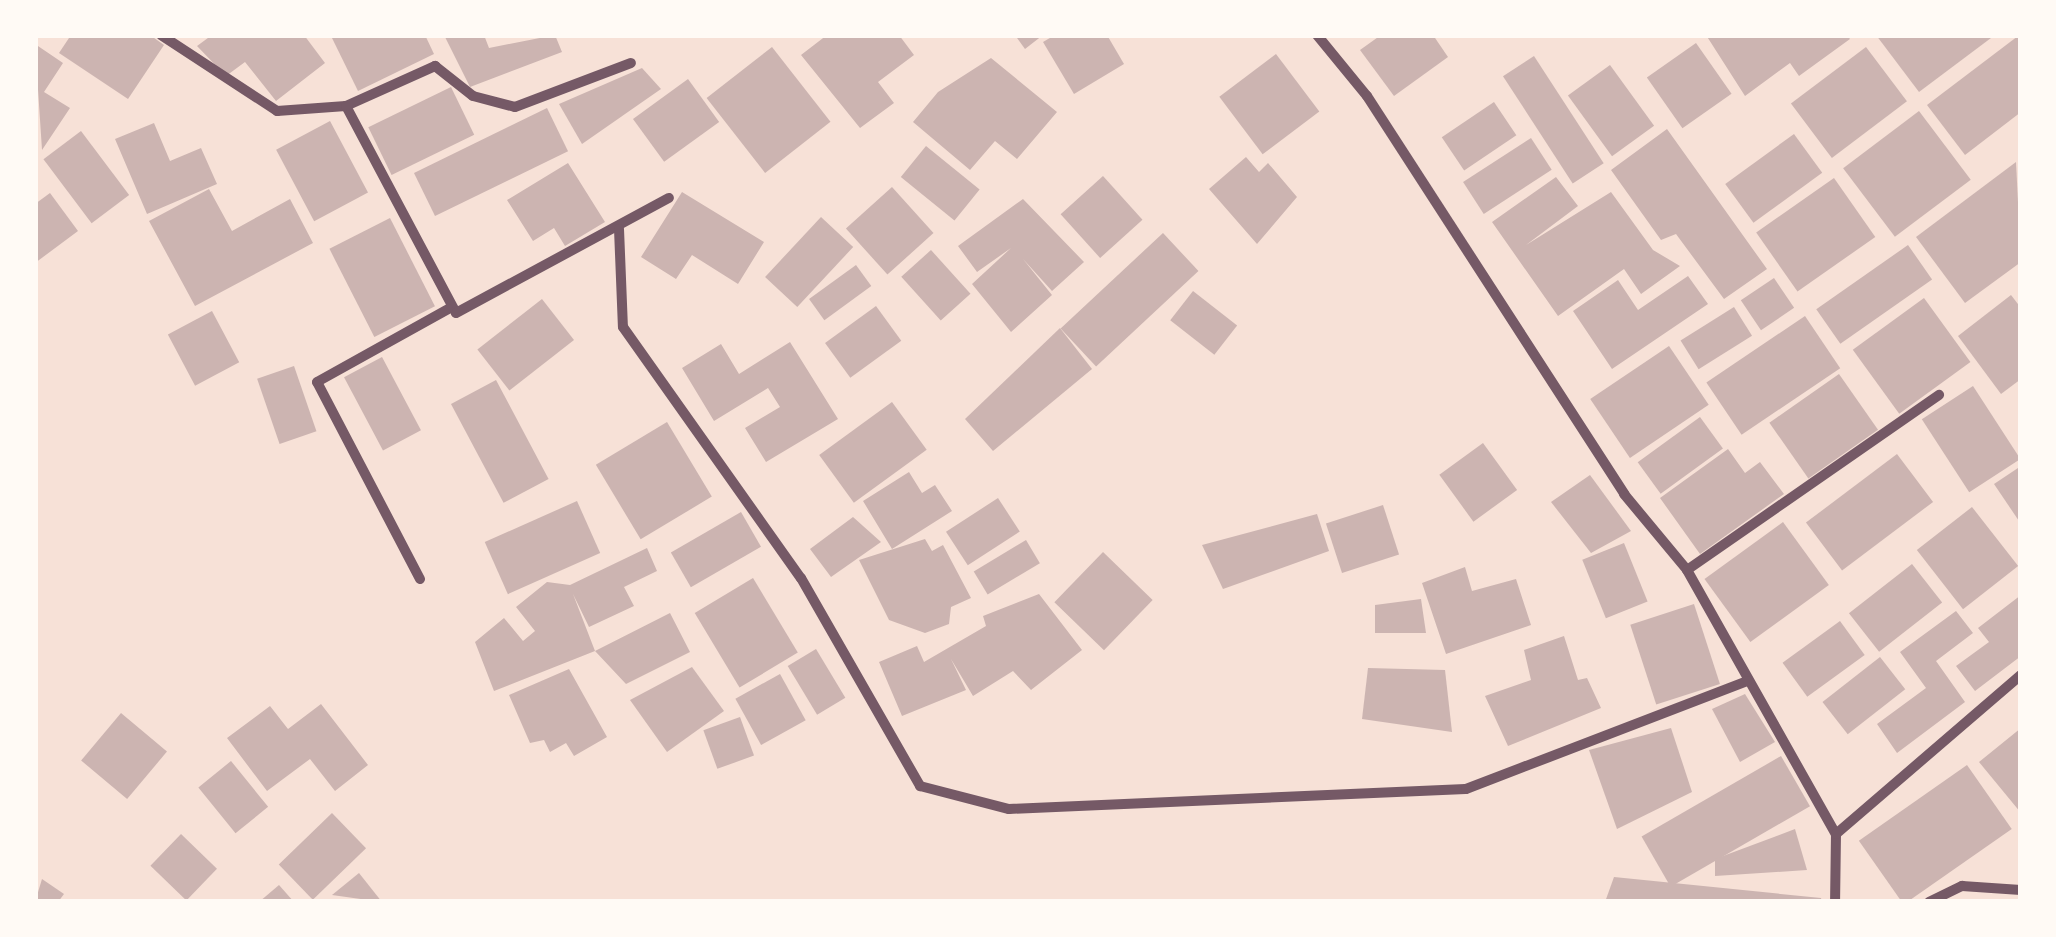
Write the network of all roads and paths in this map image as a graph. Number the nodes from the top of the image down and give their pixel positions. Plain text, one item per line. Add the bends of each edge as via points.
1 (161, 35) edge
2 (1316, 35) edge
3 (632, 63) dead end
4 (346, 106) junction
5 (669, 198) dead end
6 (619, 229) junction
7 (448, 309) junction
8 (1939, 395) dead end
9 (1686, 570) junction
10 (420, 579) dead end
11 (2021, 675) edge
12 (1747, 680) junction
13 (1836, 834) junction
14 (2021, 890) edge
15 (1835, 902) edge
16 (1930, 902) edge

1 - 4 street via 278,111
2 - 9 street via 1367,96 1603,463
3 - 4 street via 515,107 473,96 434,66
4 - 7 street
5 - 6 street
6 - 7 street via 456,314
6 - 12 street via 623,327 802,578 920,786 1010,809 1466,789
7 - 10 street via 318,382
8 - 9 street
9 - 12 street
11 - 13 street
12 - 13 street
13 - 15 street
14 - 16 street via 1962,886

